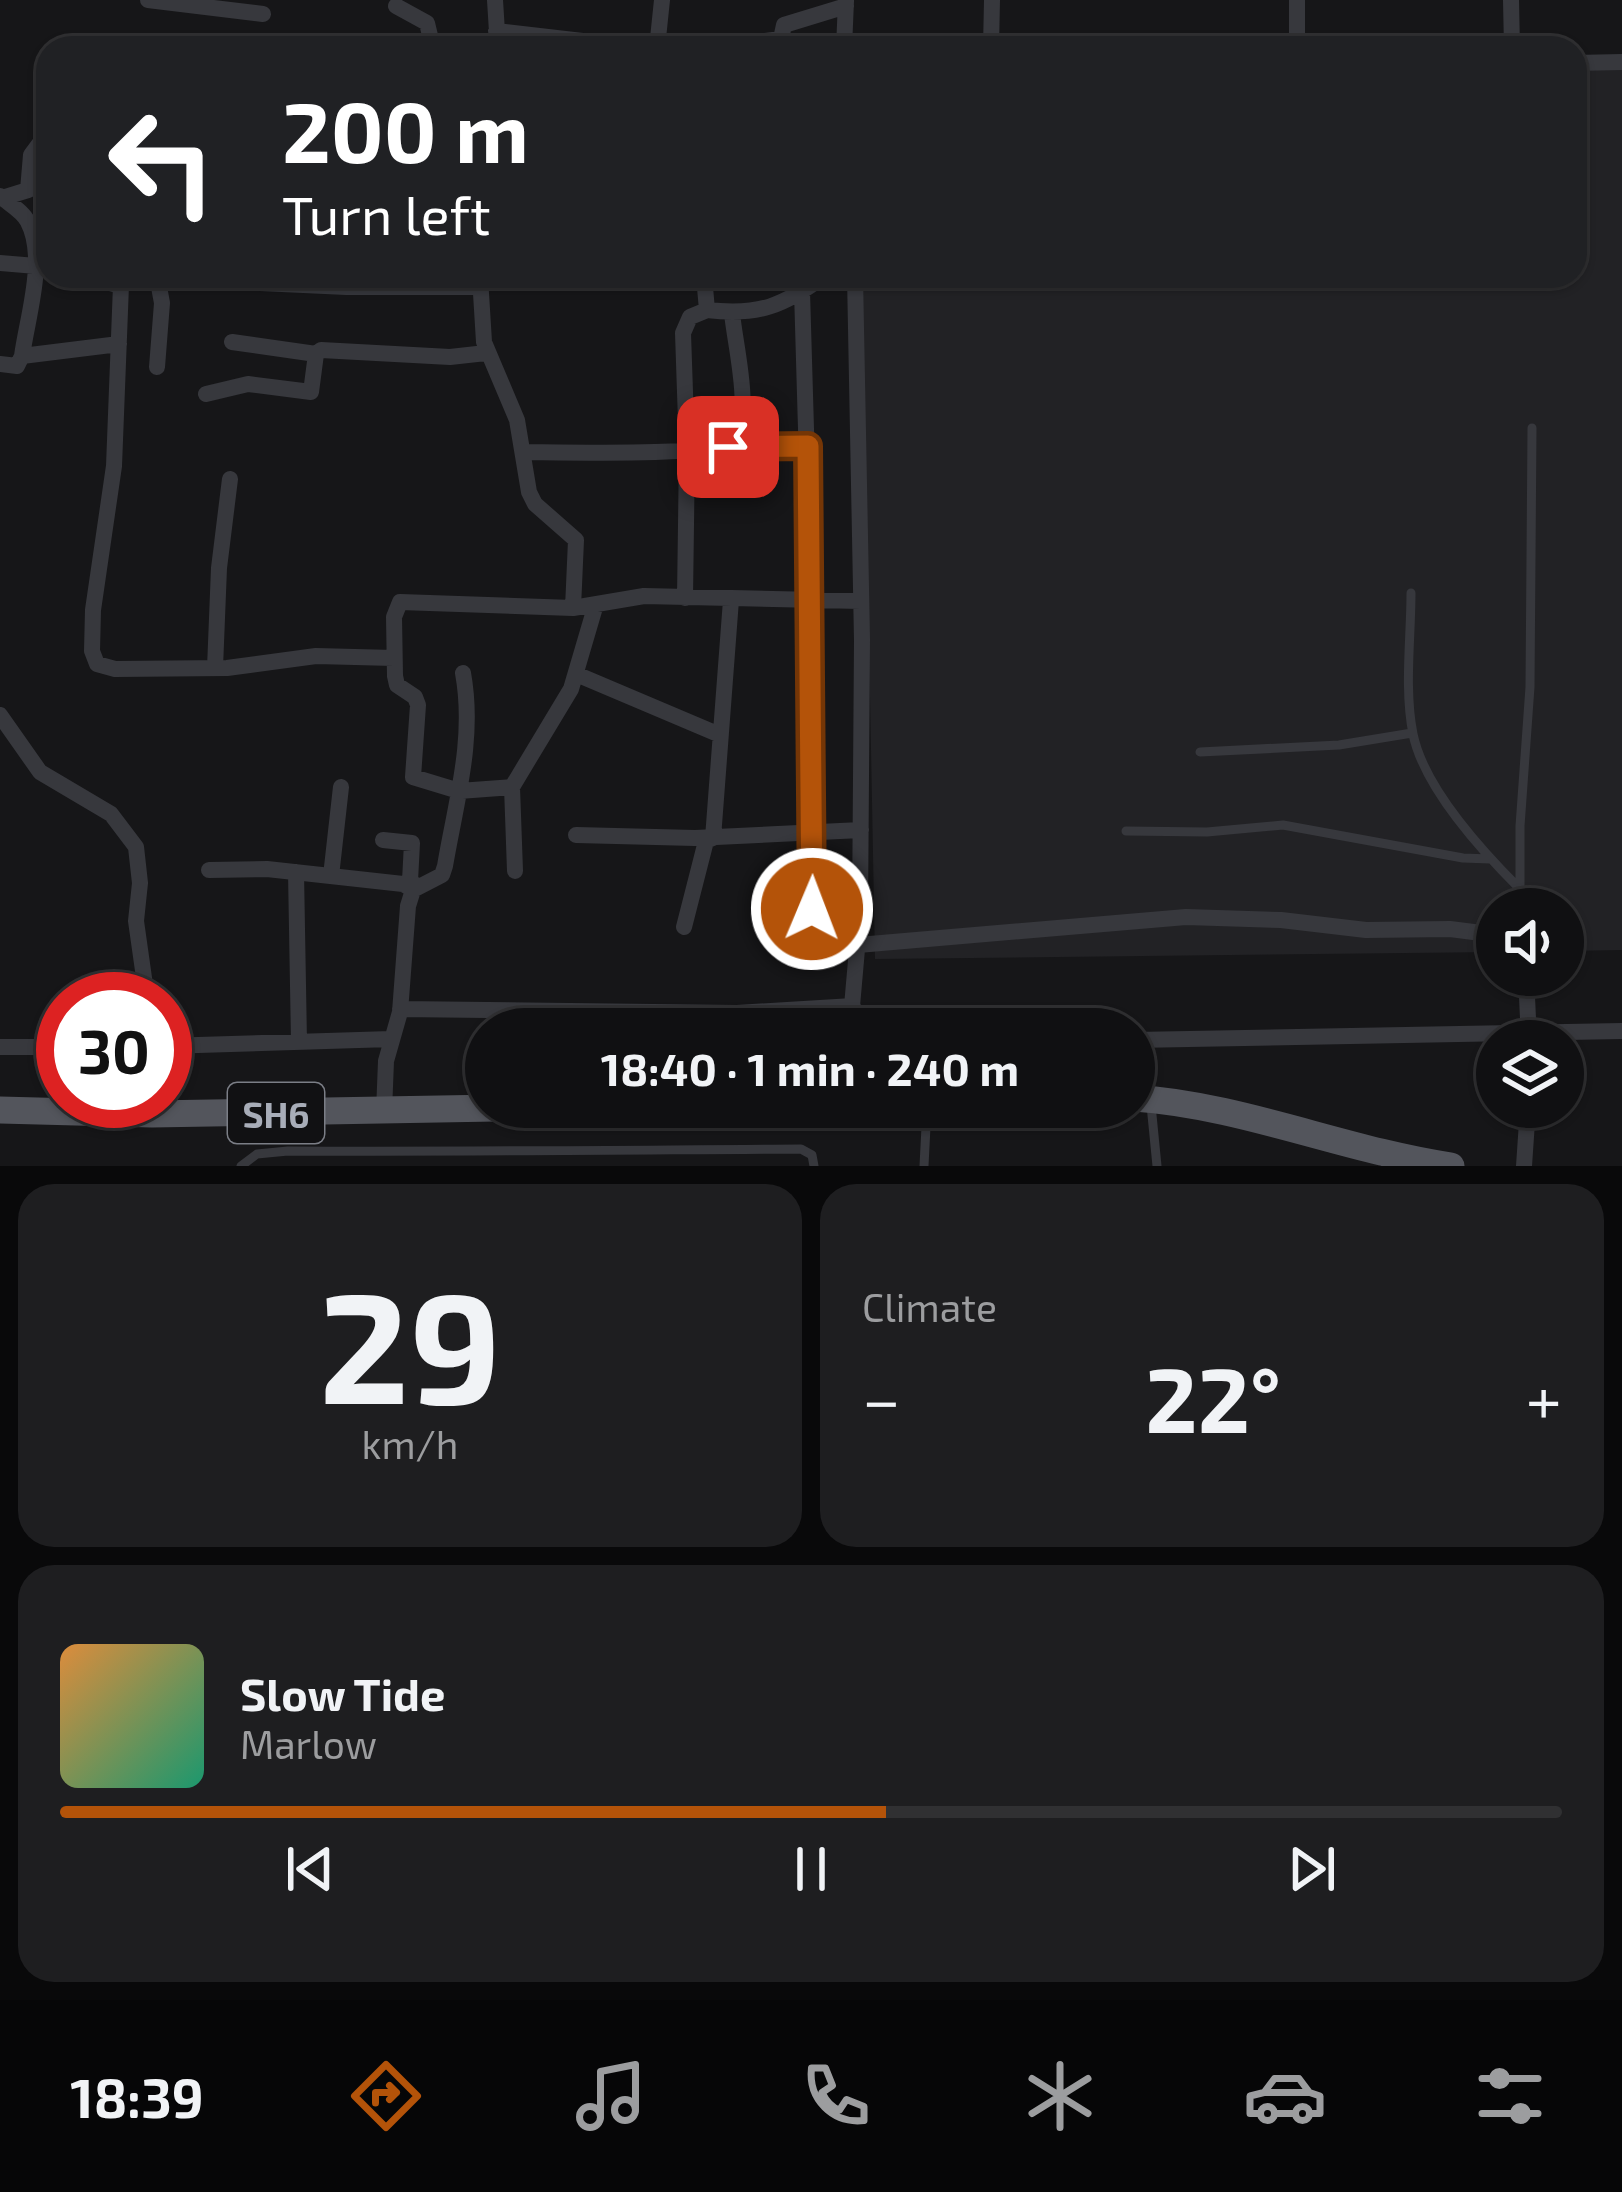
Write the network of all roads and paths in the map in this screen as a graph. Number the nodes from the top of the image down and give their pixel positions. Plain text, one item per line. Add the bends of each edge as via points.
1 (148, 0) edge
2 (495, 0) edge
3 (662, 0) edge
4 (992, 0) edge
5 (1298, 0) edge
6 (1511, 0) edge
7 (846, 3) edge
8 (395, 6) dead end
9 (263, 14) dead end
10 (430, 36) edge
11 (497, 36) edge
12 (658, 36) edge
13 (780, 36) edge
14 (845, 36) edge
15 (992, 36) edge
16 (1297, 36) edge
17 (1512, 36) edge
18 (1622, 62) edge
19 (1587, 63) edge
20 (36, 149) edge
21 (1, 197) edge
22 (36, 247) edge
23 (0, 263) edge
24 (36, 266) edge
25 (37, 288) edge
26 (121, 288) edge
27 (159, 288) edge
28 (480, 288) edge
29 (705, 288) edge
30 (807, 288) edge
31 (855, 288) edge
32 (802, 291) junction
33 (707, 310) junction
34 (732, 313) junction
35 (232, 342) dead end
36 (119, 344) junction
37 (486, 353) junction
38 (316, 354) junction
39 (22, 356) junction
40 (0, 364) edge
41 (157, 367) dead end
42 (206, 394) dead end
43 (1532, 428) dead end
44 (808, 446) junction
45 (728, 447) junction
46 (523, 452) junction
47 (687, 452) junction
48 (230, 479) dead end
49 (1411, 592) dead end
50 (685, 598) junction
51 (730, 600) junction
52 (811, 601) junction
53 (861, 601) junction
54 (596, 604) junction
55 (573, 608) junction
56 (394, 658) junction
57 (215, 668) junction
58 (463, 673) dead end
59 (576, 674) junction
60 (0, 716) edge
61 (1412, 733) junction
62 (721, 735) junction
63 (1201, 752) dead end
64 (341, 787) dead end
65 (512, 787) junction
66 (459, 791) junction
67 (861, 830) junction
68 (1126, 831) dead end
69 (813, 833) junction
70 (576, 835) dead end
71 (713, 838) junction
72 (382, 840) dead end
73 (1490, 859) junction
74 (209, 870) dead end
75 (514, 871) dead end
76 (296, 872) junction
77 (331, 876) junction
78 (415, 888) junction
79 (1519, 888) edge
80 (1520, 888) edge
81 (684, 927) dead end
82 (1476, 931) edge
83 (858, 945) junction
84 (812, 947) dead end
85 (143, 972) edge
86 (853, 1006) joint
87 (400, 1009) junction
88 (1622, 1031) edge
89 (1584, 1033) edge
90 (1476, 1037) edge
91 (391, 1039) junction
92 (1155, 1040) edge
93 (299, 1042) junction
94 (192, 1045) edge
95 (0, 1047) edge
96 (36, 1047) edge
97 (1155, 1101) edge
98 (192, 1108) edge
99 (36, 1109) edge
100 (0, 1110) edge
101 (465, 1110) edge
102 (384, 1112) junction
103 (926, 1128) edge
104 (1148, 1128) edge
105 (1527, 1128) edge
106 (707, 1148) junction
107 (602, 1151) junction
108 (549, 1153) junction
109 (241, 1166) edge
110 (549, 1166) edge
111 (602, 1166) edge
112 (707, 1166) edge
113 (814, 1166) edge
114 (924, 1166) edge
115 (1157, 1166) edge
116 (1450, 1166) edge
117 (1524, 1166) edge

1 - 9 street
2 - 11 street
3 - 12 street
4 - 15 street
5 - 16 street
6 - 17 street
7 - 13 street via 784,25
7 - 14 street
8 - 10 street via 427,22
18 - 19 street
20 - 21 street via 28,190
21 - 22 street via 28,220
23 - 24 street
25 - 39 street
26 - 36 street
27 - 41 street
28 - 37 street
29 - 33 street
30 - 32 street
31 - 53 street
32 - 34 street via 774,307
32 - 44 street
33 - 34 street
33 - 47 street via 690,317 683,333
34 - 45 street via 742,411
35 - 38 street
36 - 39 street
36 - 57 street via 94,658 115,669
37 - 38 street
37 - 46 street
38 - 42 street via 311,392 248,384
39 - 40 street via 17,366
43 - 80 lane
44 - 45 street
44 - 52 street
45 - 47 street
46 - 47 street
46 - 55 street via 535,504 577,540
47 - 50 street
48 - 57 street
49 - 61 lane
50 - 51 street
50 - 54 street
51 - 52 street
51 - 62 street
52 - 53 street
52 - 69 street
53 - 67 street
54 - 55 street
54 - 59 street
55 - 56 street via 400,602
56 - 57 street via 316,656
56 - 66 street via 397,685 418,705 412,777
58 - 66 street via 468,745
59 - 62 street
59 - 65 street
60 - 85 street via 40,772 111,814 136,847
61 - 63 lane
61 - 73 lane via 1427,772
62 - 71 street
64 - 77 street
65 - 66 street
65 - 75 street
66 - 78 street via 442,874
67 - 69 street
67 - 83 street
68 - 73 lane via 1283,825
69 - 71 street
69 - 84 street
70 - 71 street
71 - 81 street
72 - 78 street via 412,843
73 - 79 lane
74 - 76 street
76 - 77 street
76 - 93 street
77 - 78 street
78 - 87 street
82 - 83 street via 1186,917
83 - 86 street
86 - 87 street via 737,1013
87 - 91 street
88 - 89 street
90 - 92 street
91 - 93 street
91 - 102 street
93 - 94 street
95 - 96 street
97 - 116 main road
98 - 102 main road, SH6
99 - 100 main road, SH6
101 - 102 main road, SH6
103 - 114 lane
104 - 115 lane
105 - 117 street
106 - 107 lane
106 - 112 lane
106 - 113 lane via 801,1149
107 - 108 lane
107 - 111 lane
108 - 109 lane via 288,1151 257,1154
108 - 110 lane

